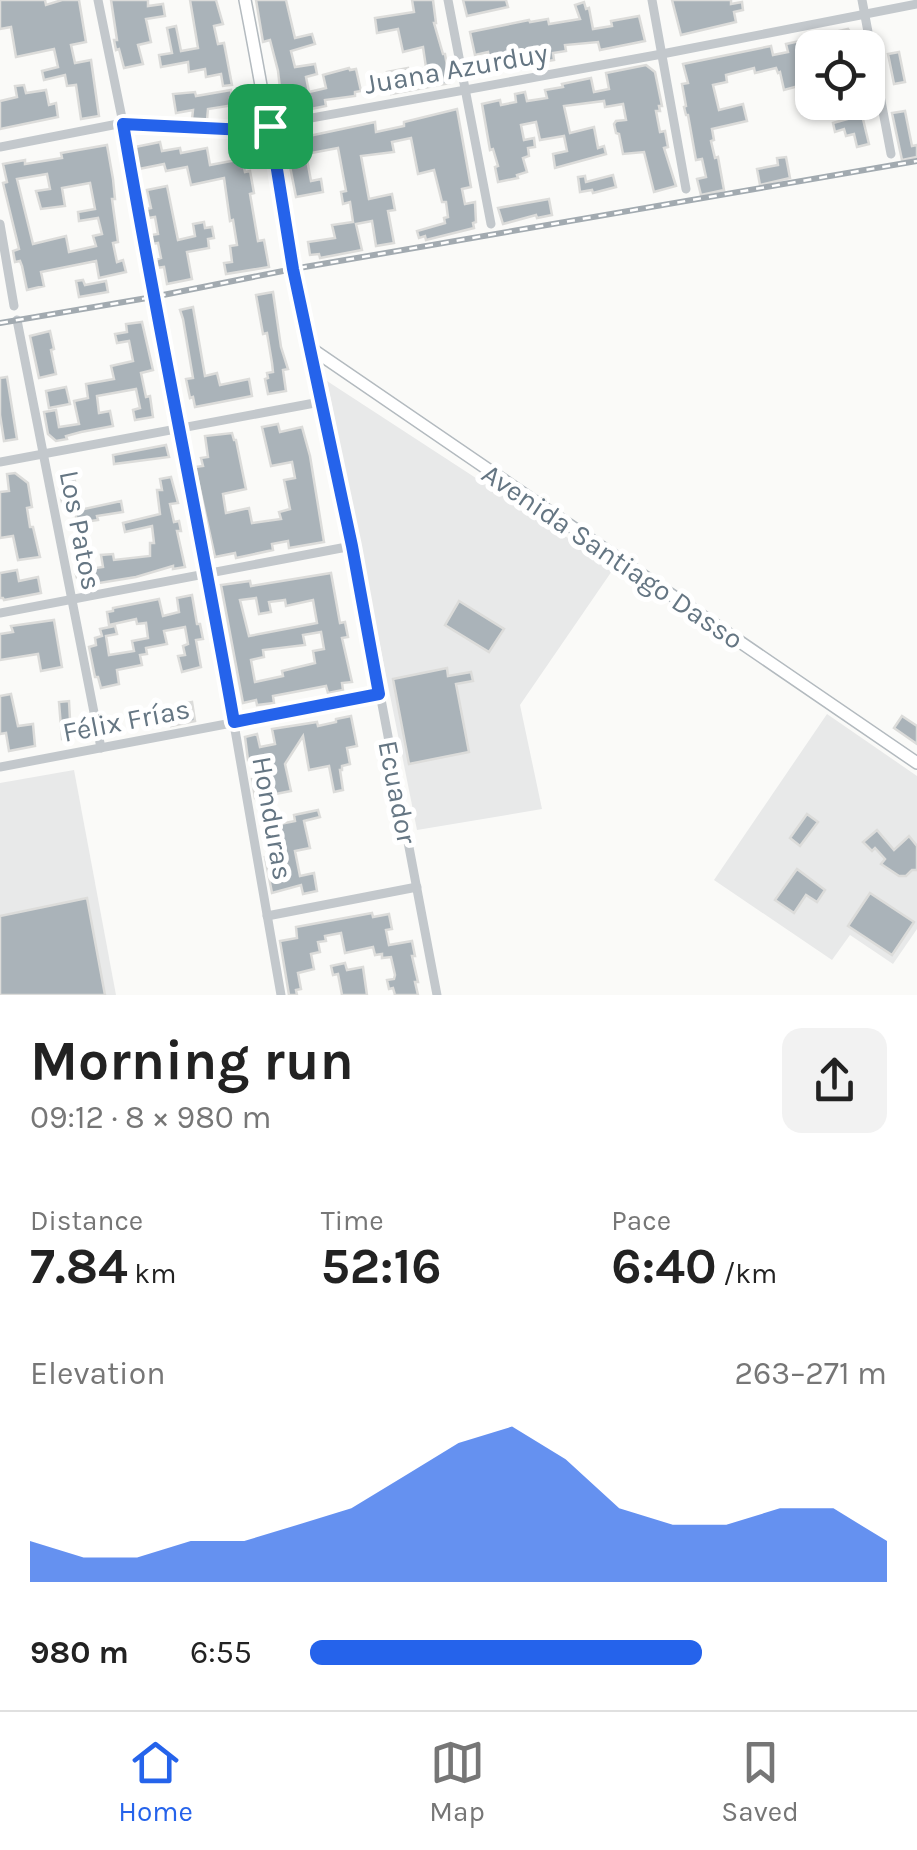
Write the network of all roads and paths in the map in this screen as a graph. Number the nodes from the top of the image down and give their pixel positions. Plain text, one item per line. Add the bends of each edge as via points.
1 (98, 0) edge
2 (246, 0) edge
3 (448, 0) edge
4 (652, 0) edge
5 (862, 0) edge
6 (917, 4) edge
7 (865, 14) junction
8 (662, 54) junction
9 (465, 88) junction
10 (123, 124) junction
11 (270, 126) junction
12 (0, 147) edge
13 (891, 154) dead end
14 (686, 189) dead end
15 (0, 224) edge
16 (490, 224) dead end
17 (14, 306) dead end
18 (17, 320) dead end
19 (309, 347) junction
20 (320, 402) junction
21 (180, 428) junction
22 (44, 454) junction
23 (0, 462) edge
24 (352, 546) junction
25 (208, 574) junction
26 (72, 600) junction
27 (0, 614) edge
28 (379, 694) junction
29 (234, 722) junction
30 (102, 748) junction
31 (917, 763) edge
32 (0, 767) edge
33 (417, 887) junction
34 (267, 916) junction
35 (281, 995) edge
36 (437, 995) edge

1 - 10 street, Honduras
2 - 11 main road, Ecuador
3 - 9 street
4 - 8 street
5 - 7 street
6 - 7 street, Juana Azurduy
7 - 8 street, Juana Azurduy
7 - 13 street
8 - 9 street, Juana Azurduy
8 - 14 street
9 - 11 street, Juana Azurduy
9 - 16 street
10 - 11 street, Juana Azurduy
10 - 12 street, Juana Azurduy
10 - 21 street, Honduras
11 - 19 main road, Ecuador
15 - 17 street
18 - 22 street, Los Patos
19 - 20 street, Ecuador
19 - 31 main road, Avenida Santiago Dasso
20 - 21 street
20 - 24 street, Ecuador
21 - 22 street
21 - 25 street, Honduras
22 - 23 street
22 - 26 street, Los Patos
24 - 25 street
24 - 28 street, Ecuador
25 - 26 street
25 - 29 street, Honduras
26 - 27 street
26 - 30 street, Los Patos
28 - 29 street, Félix Frías
28 - 33 street, Ecuador
29 - 30 street, Félix Frías
29 - 34 street, Honduras
30 - 32 street, Félix Frías
33 - 34 street
33 - 36 street, Ecuador
34 - 35 street, Honduras

